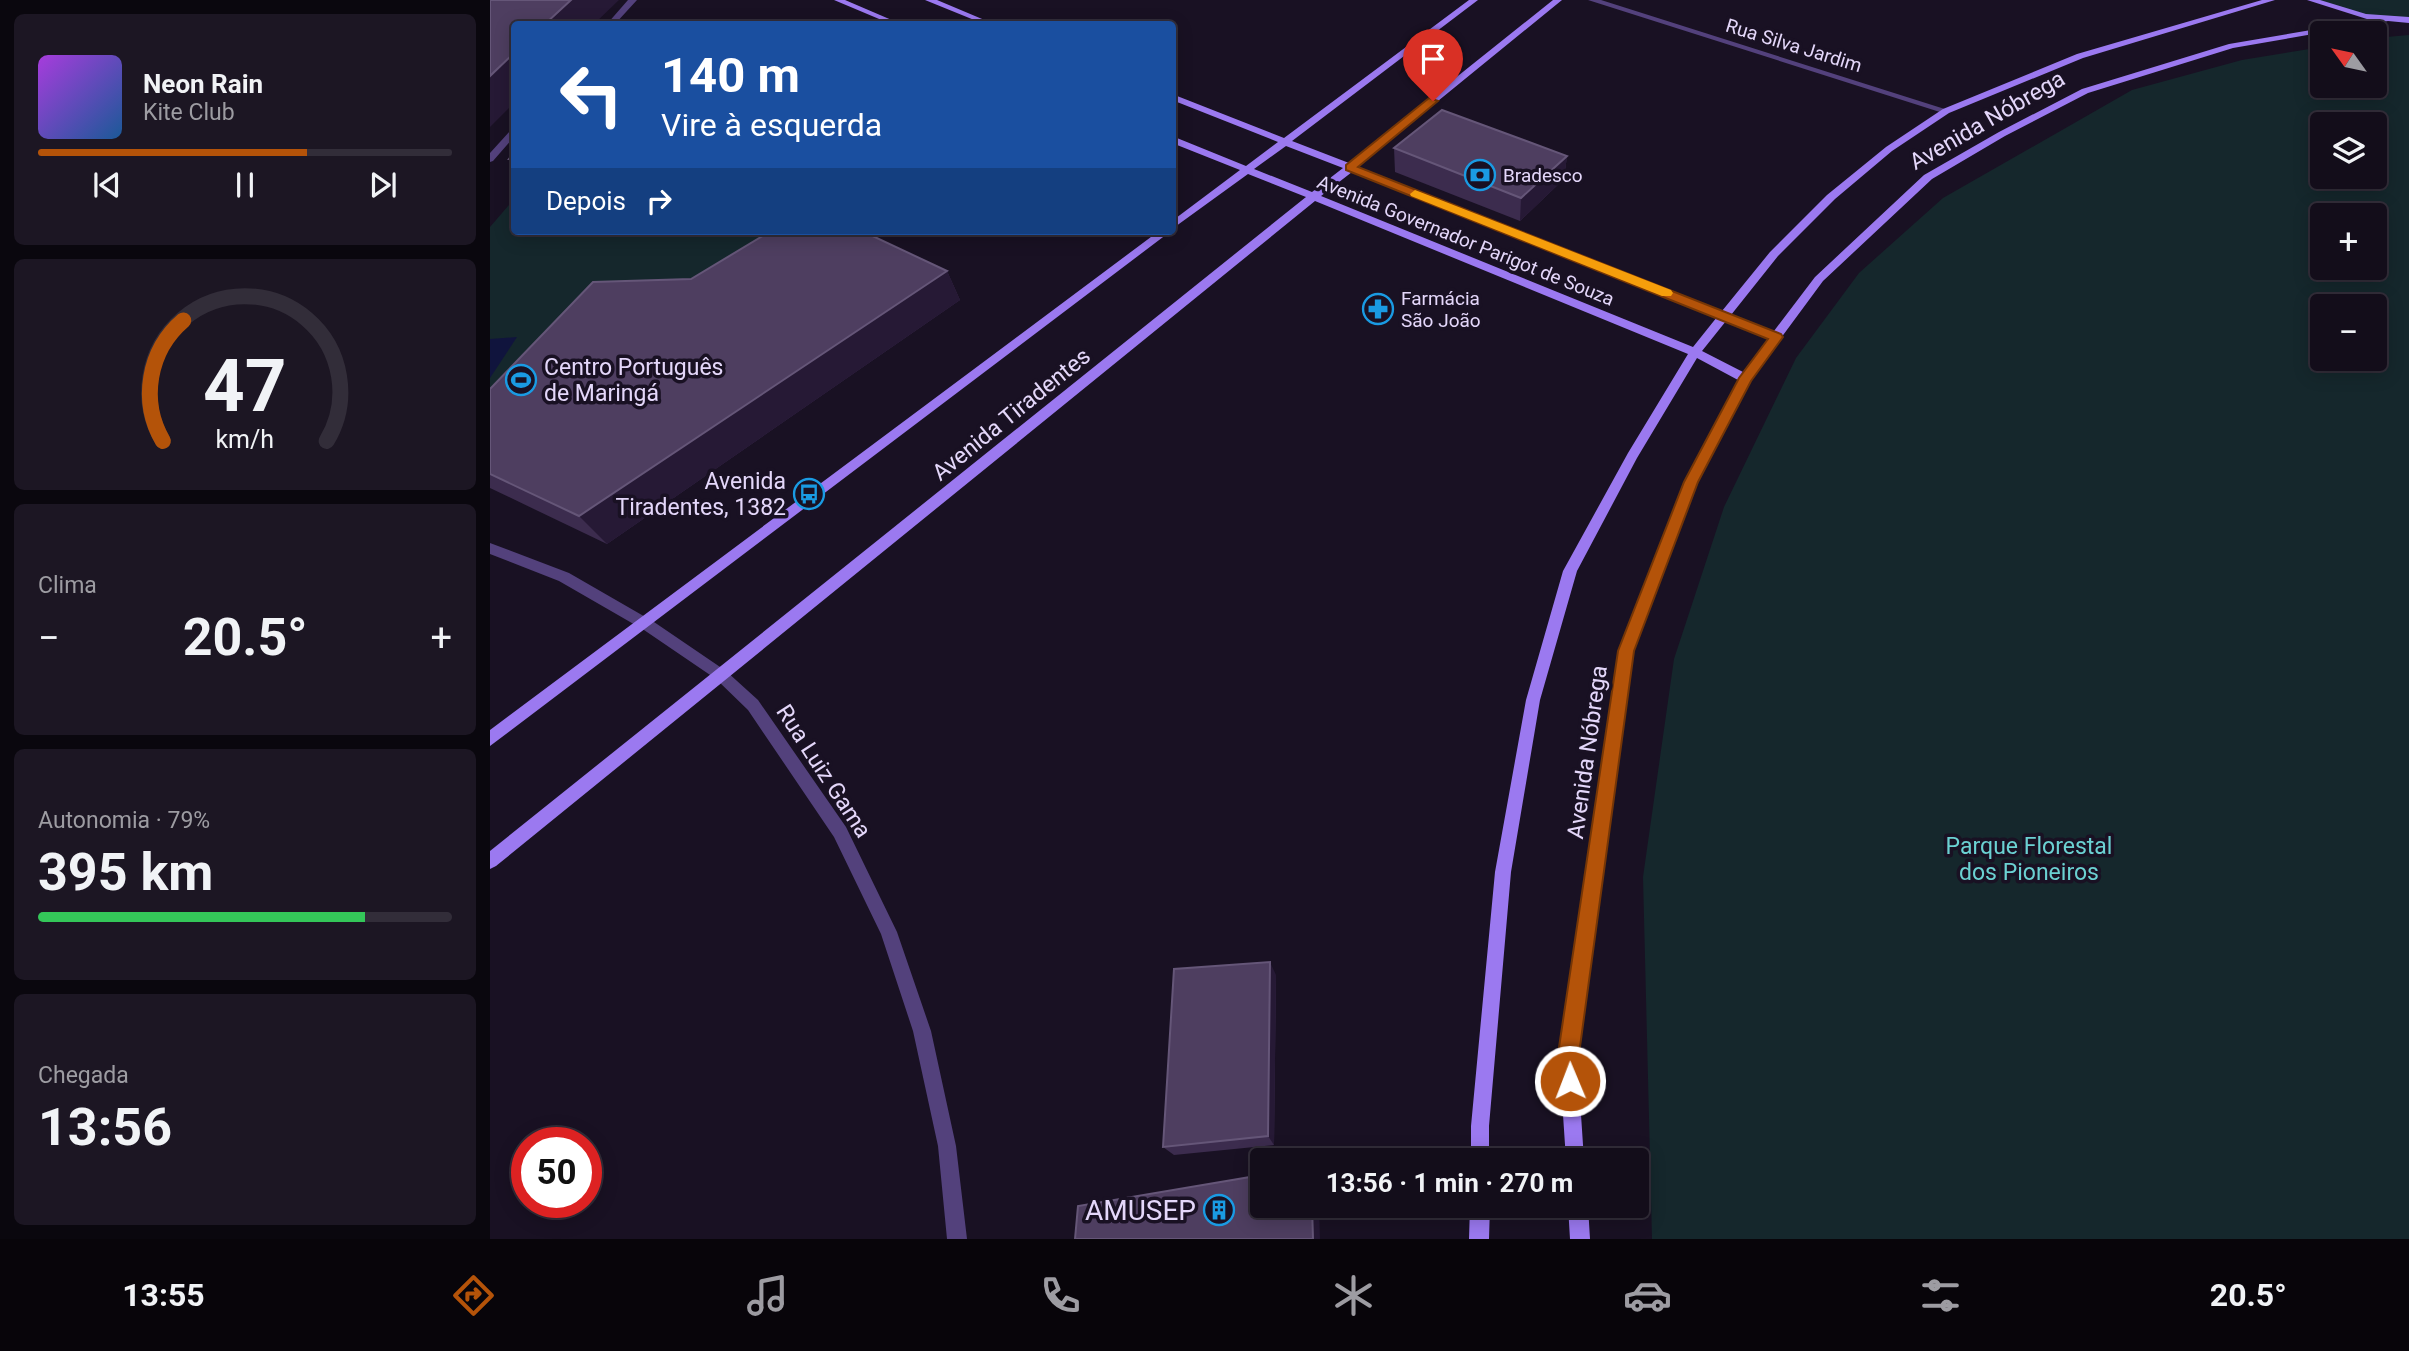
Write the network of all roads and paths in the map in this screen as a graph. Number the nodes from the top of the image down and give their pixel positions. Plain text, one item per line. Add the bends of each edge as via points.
1 (633, 0) edge
2 (838, 0) edge
3 (929, 0) edge
4 (1474, 0) edge
5 (1558, 0) edge
6 (1592, 0) edge
7 (2271, 0) edge
8 (2311, 0) edge
9 (2384, 20) junction
10 (2409, 20) edge
11 (614, 21) edge
12 (890, 21) edge
13 (982, 21) edge
14 (1176, 99) edge
15 (1946, 111) junction
16 (511, 134) edge
17 (1176, 141) edge
18 (1285, 142) junction
19 (490, 159) edge
20 (1350, 168) junction
21 (1247, 170) junction
22 (1313, 197) junction
23 (1176, 223) edge
24 (1161, 235) edge
25 (1723, 315) junction
26 (1777, 337) junction
27 (1695, 352) junction
28 (1745, 378) junction
29 (490, 548) edge
30 (644, 624) junction
31 (721, 675) junction
32 (490, 739) edge
33 (490, 861) edge
34 (1480, 1148) edge
35 (1574, 1148) edge
36 (1479, 1218) edge
37 (1579, 1218) edge
38 (957, 1239) edge
39 (1479, 1239) edge
40 (1580, 1239) edge

1 - 11 street
2 - 12 main road
3 - 13 main road
4 - 18 main road
5 - 20 main road, Avenida Tiradentes
6 - 15 street, Rua Silva Jardim
7 - 15 main road, Avenida Nóbrega via 2080,56
8 - 9 main road
9 - 10 main road
9 - 26 main road, Avenida Nóbrega via 2232,46 2085,91 2002,134 1928,177 1819,279
14 - 18 main road, Avenida Governador Parigot de Souza
15 - 25 main road, Avenida Nóbrega via 1889,149 1831,197 1773,254
16 - 19 street
17 - 21 main road, Avenida Governador Parigot de Souza
18 - 20 main road, Avenida Governador Parigot de Souza
18 - 21 main road
20 - 22 main road, Avenida Tiradentes
20 - 25 main road, Avenida Governador Parigot de Souza
21 - 22 main road, Avenida Governador Parigot de Souza
21 - 23 main road
22 - 27 main road, Avenida Governador Parigot de Souza
22 - 31 main road, Avenida Tiradentes
24 - 30 main road
25 - 26 main road, Avenida Governador Parigot de Souza
25 - 27 main road, Avenida Nóbrega
26 - 28 main road, Avenida Nóbrega
27 - 28 main road, Avenida Governador Parigot de Souza
27 - 34 main road, Avenida Nóbrega via 1570,571 1533,700 1503,872
28 - 35 main road, Avenida Nóbrega via 1691,482 1626,651 1568,1054
29 - 30 street, Rua Luiz Gama via 564,577
30 - 31 street, Rua Luiz Gama
30 - 32 main road
31 - 33 main road, Avenida Tiradentes
31 - 38 street, Rua Luiz Gama via 753,705 840,832 889,932 922,1031 947,1146
36 - 39 main road
37 - 40 main road

